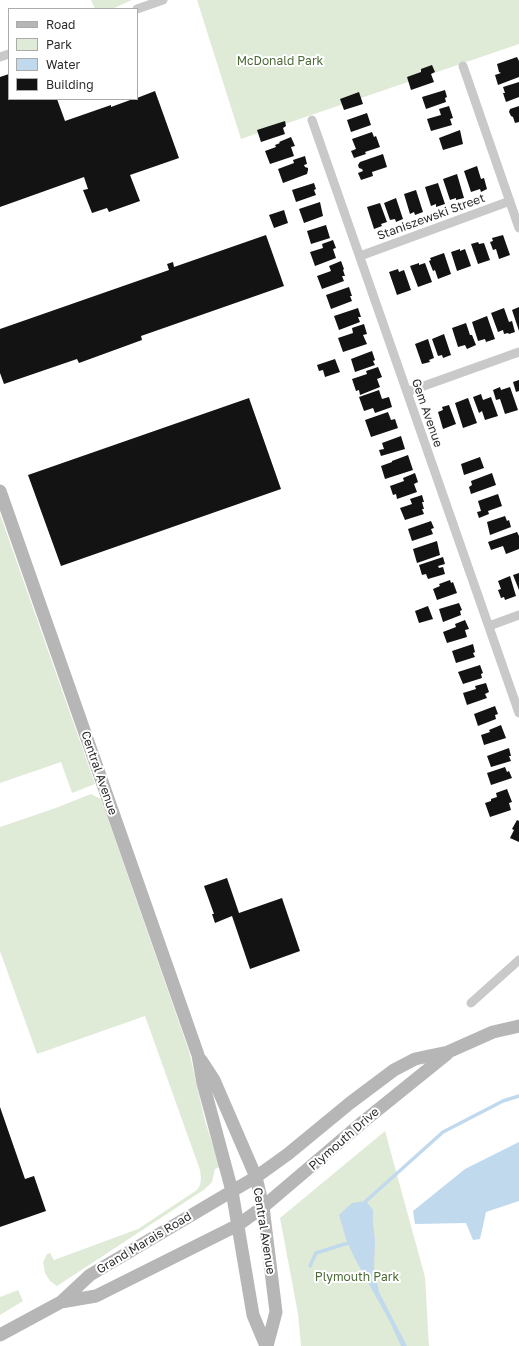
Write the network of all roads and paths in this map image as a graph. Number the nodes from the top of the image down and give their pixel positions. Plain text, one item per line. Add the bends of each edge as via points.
1 (163, 0) edge
2 (138, 9) edge
3 (463, 66) dead end
4 (312, 120) dead end
5 (510, 201) junction
6 (519, 228) edge
7 (360, 256) junction
8 (519, 352) edge
9 (407, 392) junction
10 (0, 491) edge
11 (519, 615) edge
12 (489, 626) junction
13 (519, 713) edge
14 (519, 960) edge
15 (471, 1003) dead end
16 (519, 1026) edge
17 (448, 1052) junction
18 (198, 1055) junction
19 (256, 1177) junction
20 (232, 1191) junction
21 (264, 1207) junction
22 (238, 1225) junction
23 (61, 1302) junction
24 (0, 1336) edge
25 (267, 1346) edge

1 - 2 street
3 - 5 street
4 - 7 street, Gem Avenue
5 - 6 street
5 - 7 street, Staniszewski Street
7 - 9 street, Gem Avenue
8 - 9 street
9 - 12 street, Gem Avenue
10 - 18 street, Central Avenue
11 - 12 street
12 - 13 street, Gem Avenue
14 - 15 street
16 - 17 street, Plymouth Drive via 493,1032
17 - 19 street, Plymouth Drive via 415,1059 394,1070
17 - 21 street, Plymouth Drive
18 - 19 street, Central Avenue via 214,1080
18 - 20 street, Central Avenue
19 - 20 street, Plymouth Drive
19 - 21 street, Central Avenue
20 - 22 street, Central Avenue
20 - 23 street, Grand Marais Road via 90,1276
21 - 22 street, Plymouth Drive
21 - 25 street, Central Avenue via 276,1312
22 - 23 street, Grand Marais Road via 96,1296
22 - 25 street, Central Avenue via 253,1315
23 - 24 street, Grand Marais Road

